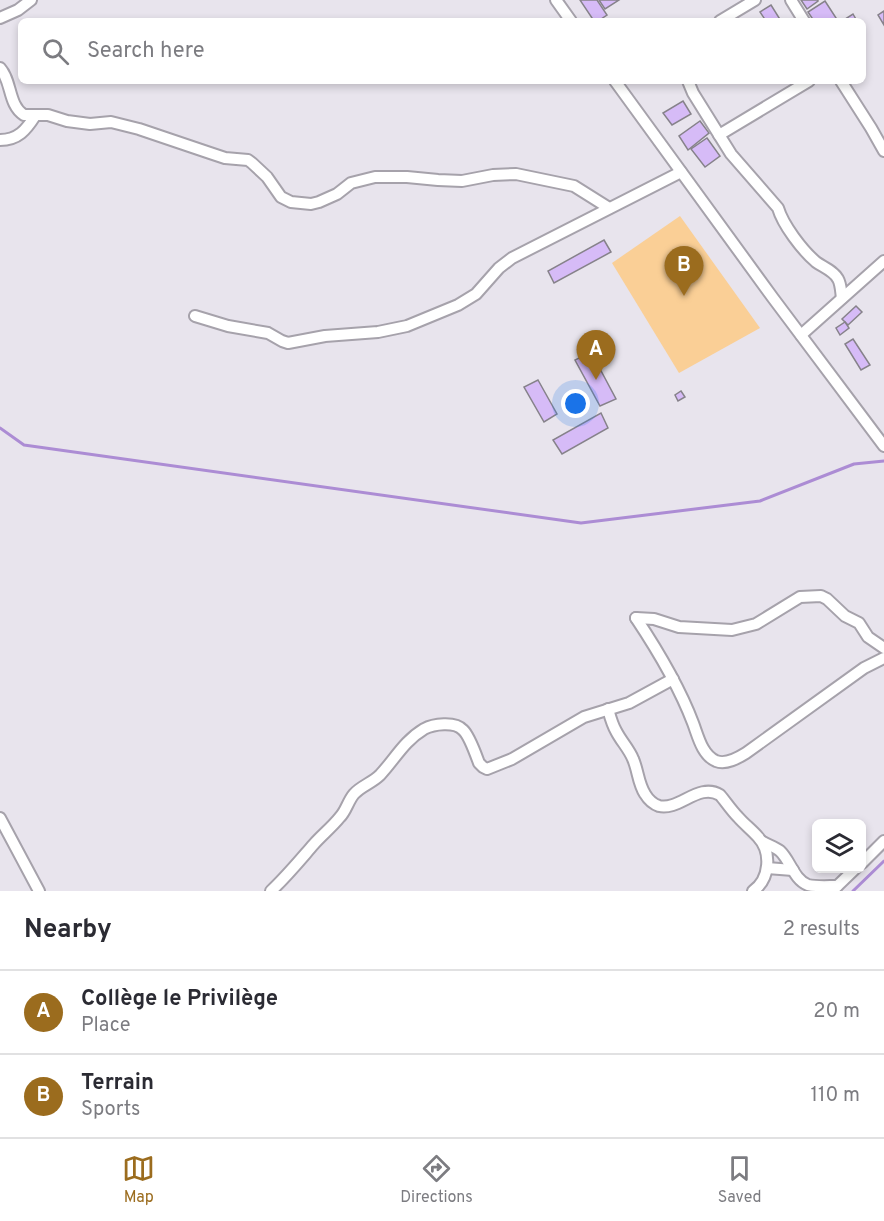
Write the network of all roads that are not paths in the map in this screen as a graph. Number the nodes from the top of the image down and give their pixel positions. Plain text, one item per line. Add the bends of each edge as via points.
1 (31, 0) edge
2 (556, 0) edge
3 (755, 0) edge
4 (791, 0) edge
5 (0, 18) edge
6 (569, 18) edge
7 (725, 18) edge
8 (802, 18) edge
9 (0, 68) edge
10 (617, 84) edge
11 (689, 84) edge
12 (804, 84) edge
13 (843, 84) edge
14 (35, 116) junction
15 (719, 135) junction
16 (0, 140) edge
17 (884, 151) edge
18 (681, 172) junction
19 (609, 208) junction
20 (884, 261) edge
21 (842, 298) junction
22 (195, 316) dead end
23 (801, 335) junction
24 (884, 446) edge
25 (884, 648) edge
26 (884, 658) edge
27 (673, 679) junction
28 (608, 709) junction
29 (0, 818) edge
30 (884, 842) edge
31 (763, 843) junction
32 (866, 858) edge
33 (767, 868) junction
34 (793, 870) junction
35 (851, 873) edge
36 (835, 889) edge
37 (39, 891) edge
38 (271, 891) edge
39 (753, 891) edge

1 - 5 street
2 - 6 street
3 - 7 street
4 - 8 street
9 - 14 street via 20,113
10 - 18 street
11 - 15 street
12 - 15 street
13 - 17 street
14 - 16 street via 19,136
14 - 19 street via 90,124 111,122 225,158 248,160 281,197 291,202 319,202 351,183 375,177 462,181 516,174 574,186
15 - 21 street via 736,161 778,208 805,251 838,279
18 - 19 street
18 - 23 street
19 - 22 street via 512,258 470,298 407,326 288,342 268,333 228,327
20 - 21 street
21 - 23 street
23 - 24 street
25 - 27 street via 868,637 859,623 821,596 796,598 762,621 732,630 686,628 636,618
26 - 27 street via 864,668 746,753 723,762 710,757 701,745
27 - 28 street via 629,703
28 - 31 street via 648,799 661,807 702,792 717,792
28 - 38 street via 584,717 487,769 479,763 463,730 446,724 427,727 378,777 352,796 342,816
29 - 37 street
30 - 32 street
31 - 33 street
31 - 34 street via 781,852
33 - 34 street
33 - 39 street
34 - 36 street via 807,884
35 - 36 street

